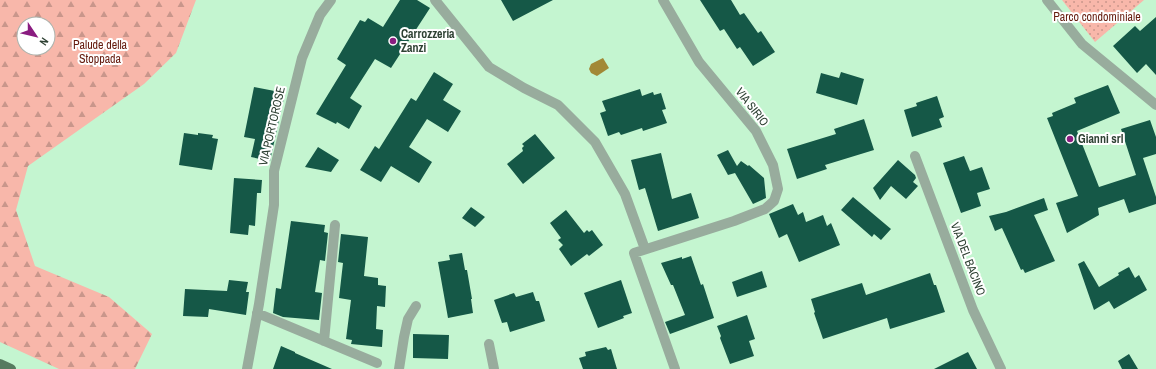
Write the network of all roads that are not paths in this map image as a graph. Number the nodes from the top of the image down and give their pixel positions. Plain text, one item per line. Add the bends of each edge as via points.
1 (331, 0) edge
2 (435, 0) edge
3 (663, 0) edge
4 (1047, 0) edge
5 (1156, 105) edge
6 (915, 156) dead end
7 (335, 225) dead end
8 (645, 249) junction
9 (416, 306) dead end
10 (257, 313) junction
11 (324, 341) junction
12 (489, 344) dead end
13 (377, 363) dead end
14 (0, 364) edge
15 (10, 369) edge
16 (247, 369) edge
17 (399, 369) edge
18 (494, 369) edge
19 (675, 369) edge
20 (1001, 369) edge

1 - 10 street, VIA PORTOROSE via 320,15 302,58 274,171 274,205
2 - 8 street via 489,68 558,105 595,142 625,194
3 - 8 street, VIA SIRIO via 699,62 756,131 773,165 778,189 774,201 765,209
4 - 5 street via 1082,44
6 - 20 street, VIA DEL BACINO via 973,310
7 - 11 street
8 - 19 street via 634,253
9 - 17 street via 408,319
10 - 11 street
10 - 16 street, VIA PORTOROSE
11 - 13 street
12 - 18 street
14 - 15 main road

